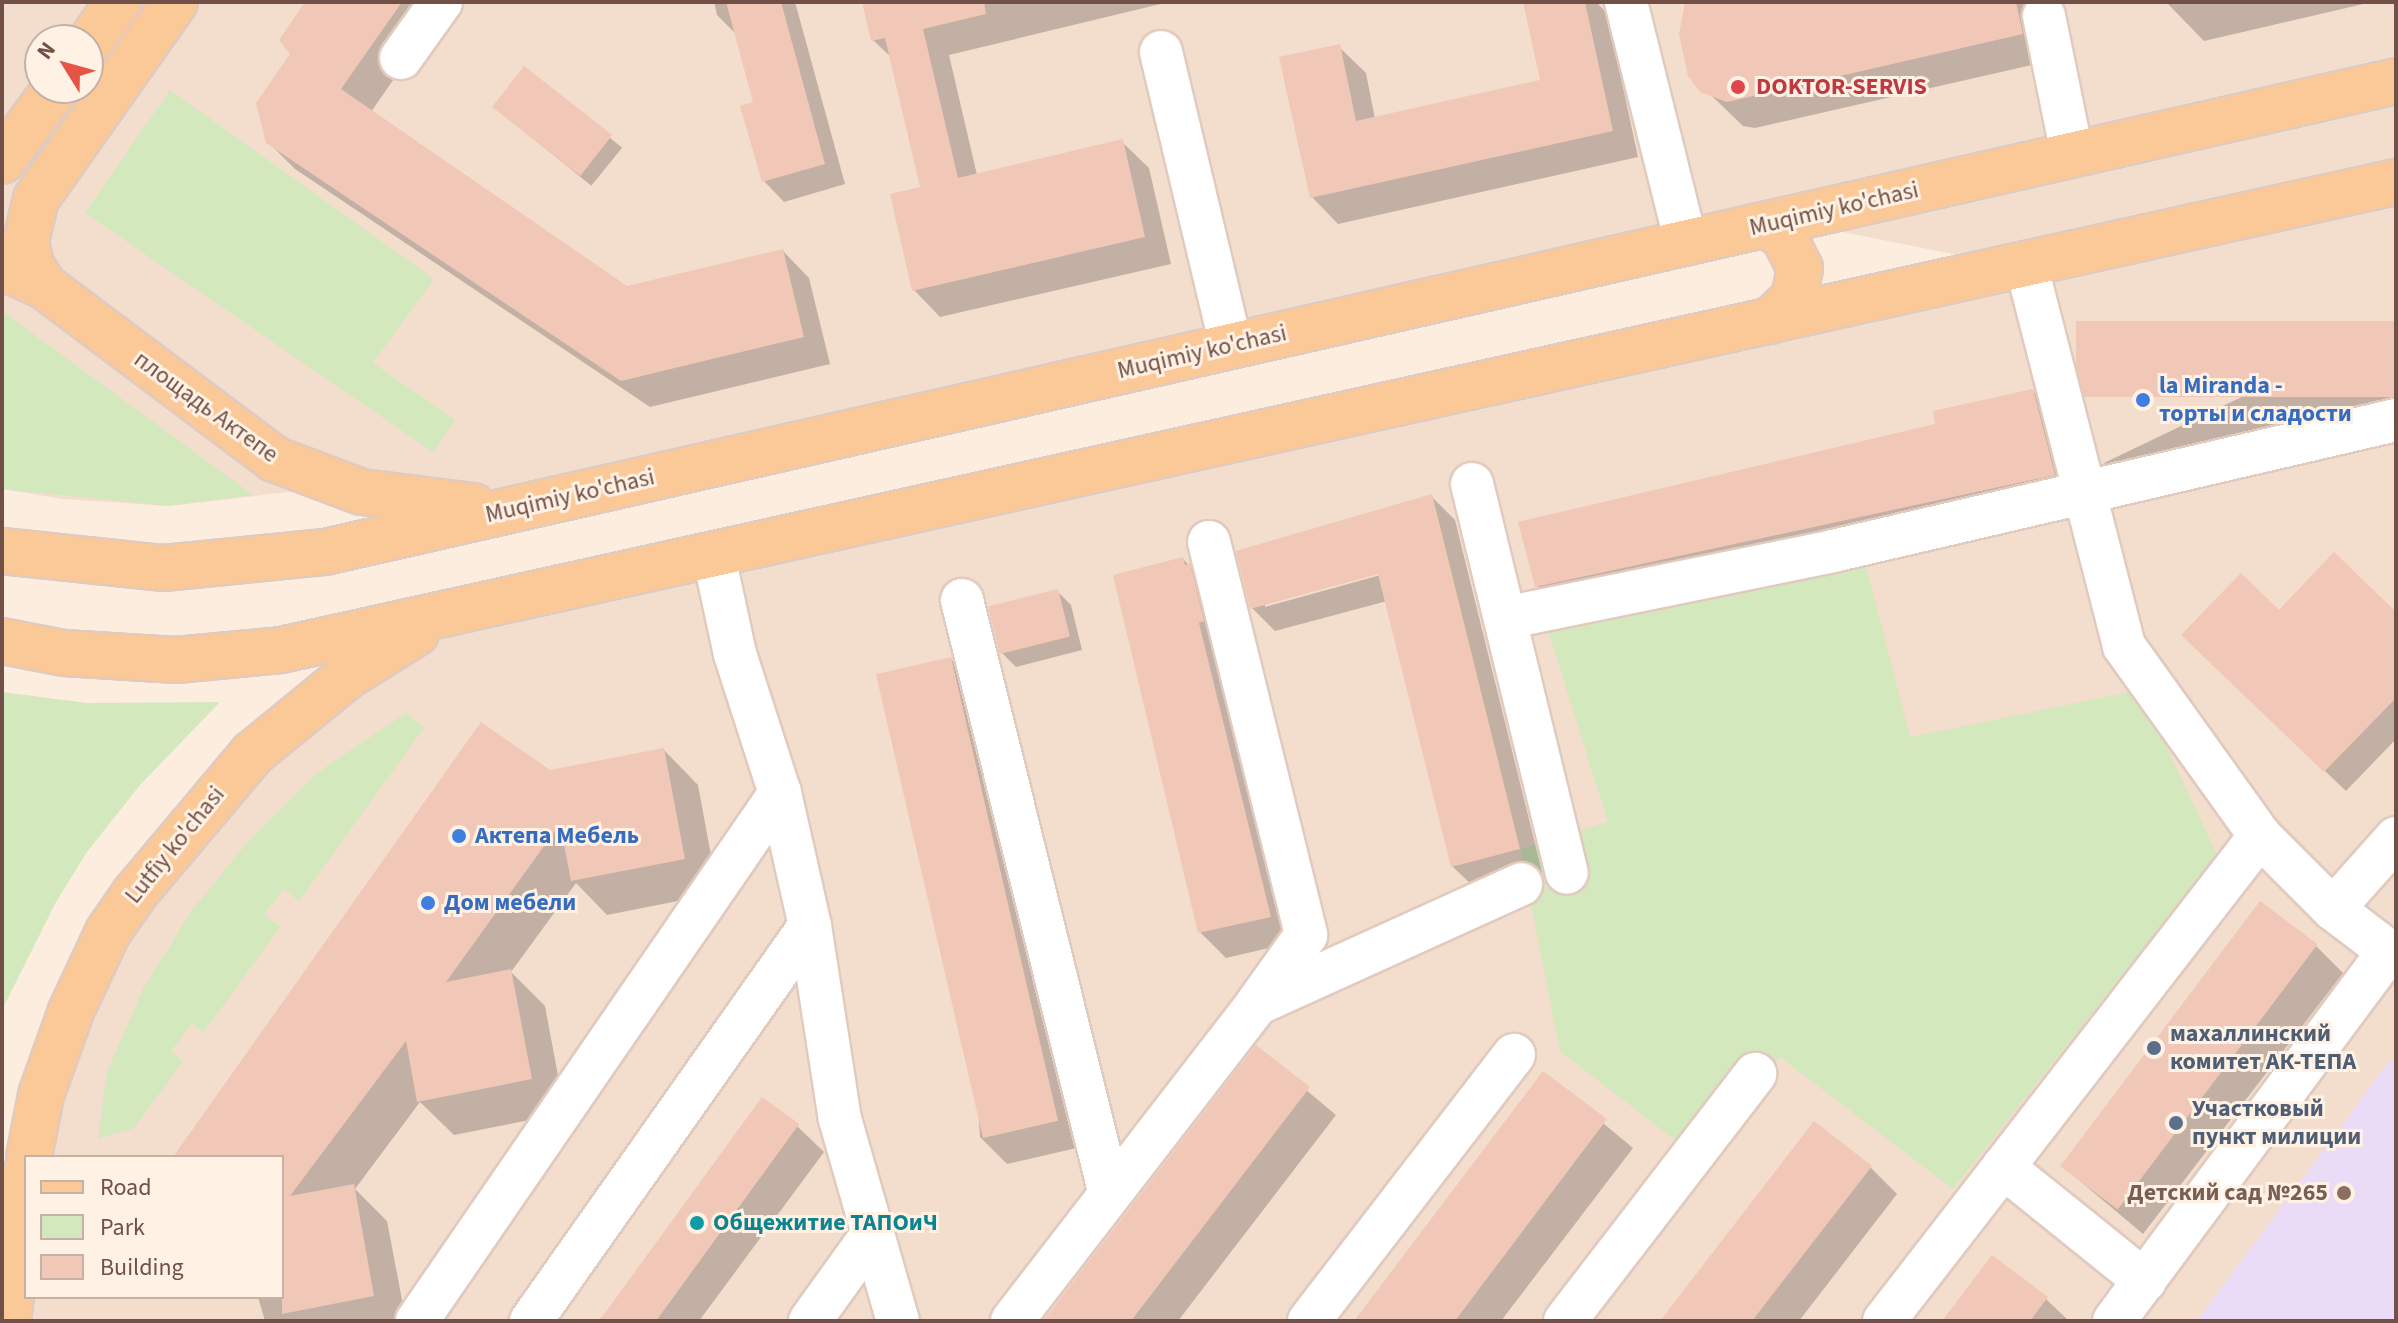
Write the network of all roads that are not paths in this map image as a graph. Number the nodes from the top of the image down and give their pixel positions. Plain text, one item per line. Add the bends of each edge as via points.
1 (118, 2) edge
2 (175, 2) edge
3 (441, 2) edge
4 (1626, 2) edge
5 (2044, 16) dead end
6 (103, 24) edge
7 (1161, 52) dead end
8 (401, 58) dead end
9 (2396, 81) edge
10 (44, 104) edge
11 (2072, 154) junction
12 (2, 161) edge
13 (2396, 182) edge
14 (1757, 226) junction
15 (1686, 242) junction
16 (2026, 264) junction
17 (2, 267) edge
18 (44, 286) junction
19 (1770, 321) junction
20 (1231, 346) junction
21 (2396, 420) edge
22 (1472, 484) dead end
23 (2087, 493) junction
24 (527, 506) junction
25 (1209, 542) dead end
26 (2, 551) edge
27 (714, 557) junction
28 (962, 600) dead end
29 (1505, 618) junction
30 (438, 619) junction
31 (2, 641) edge
32 (780, 793) junction
33 (2260, 836) junction
34 (2396, 838) edge
35 (1567, 873) dead end
36 (1521, 884) dead end
37 (2333, 909) junction
38 (810, 926) junction
39 (2392, 955) edge
40 (1257, 1004) junction
41 (1514, 1055) dead end
42 (1755, 1074) dead end
43 (29, 1155) edge
44 (2003, 1167) junction
45 (24, 1189) edge
46 (1109, 1191) junction
47 (871, 1236) junction
48 (2145, 1281) junction
49 (8, 1321) edge
50 (417, 1321) edge
51 (531, 1321) edge
52 (810, 1321) edge
53 (898, 1321) edge
54 (1012, 1321) edge
55 (1309, 1321) edge
56 (1565, 1321) edge
57 (1884, 1321) edge
58 (2114, 1321) edge

1 - 6 main road
2 - 18 main road via 36,199 26,241 31,265
3 - 8 street
4 - 15 street
5 - 11 street
7 - 20 street
9 - 11 main road, Muqimiy ko'chasi
10 - 12 main road
11 - 14 main road, Muqimiy ko'chasi
13 - 16 main road
14 - 15 main road, Muqimiy ko'chasi
14 - 19 main road via 1769,226 1784,237 1800,268 1794,298
15 - 20 main road, Muqimiy ko'chasi
16 - 19 main road
16 - 23 street
17 - 18 main road, площадь Актепе
18 - 24 main road, площадь Актепе via 274,459 303,473 394,498
19 - 27 main road
20 - 24 main road, Muqimiy ko'chasi
21 - 23 street
22 - 29 street
23 - 29 street
23 - 33 street via 2124,646
24 - 26 main road, Muqimiy ko'chasi via 325,552 216,566 115,566
25 - 40 street via 1306,935
27 - 30 main road
27 - 32 street via 735,654
28 - 46 street
29 - 35 street
30 - 31 main road via 281,650 176,660 64,653
30 - 43 main road, Lutfiy ko'chasi via 346,677 252,754 135,893 108,932 71,1011 41,1095
32 - 38 street
32 - 50 street
33 - 37 street
33 - 44 street
34 - 37 street
36 - 40 street
37 - 39 street
38 - 47 street via 840,1119
38 - 51 street
39 - 48 street
40 - 46 street
41 - 55 street
42 - 56 street
44 - 48 street
44 - 57 street
45 - 49 main road
46 - 54 street
47 - 52 street
47 - 53 street
48 - 58 street

